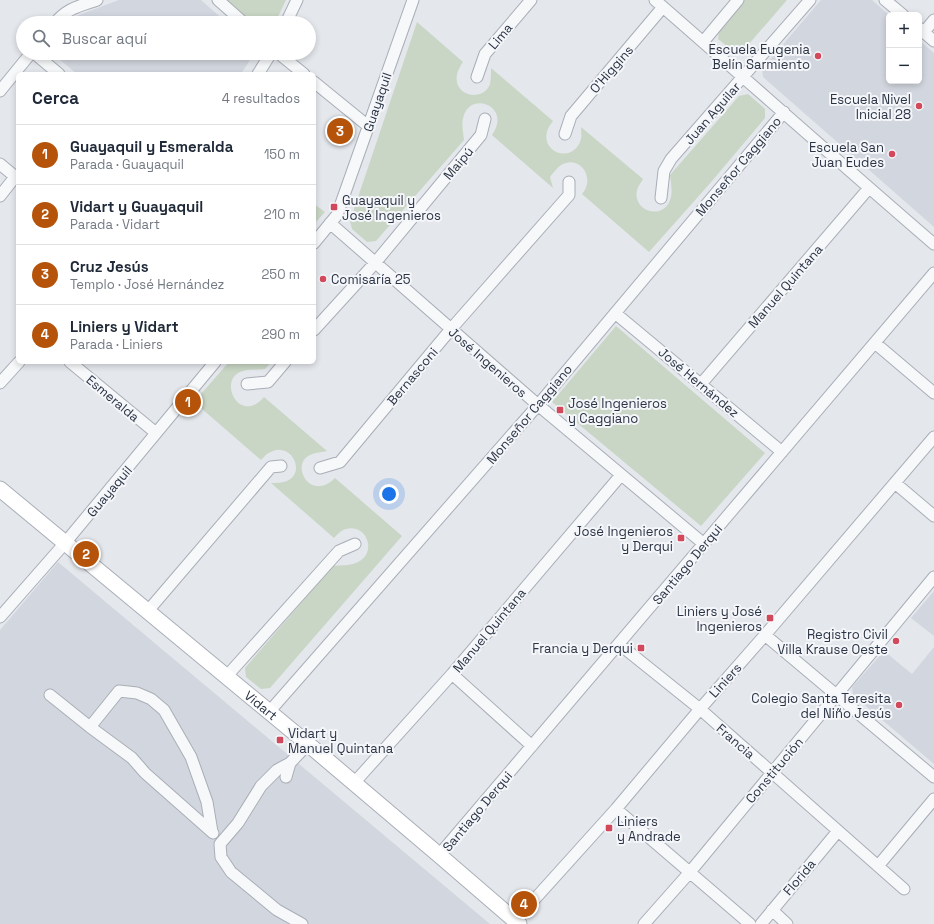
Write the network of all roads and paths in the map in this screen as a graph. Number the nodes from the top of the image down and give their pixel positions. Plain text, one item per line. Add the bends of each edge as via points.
1 (97, 0) edge
2 (218, 0) edge
3 (297, 0) edge
4 (413, 0) edge
5 (531, 0) edge
6 (738, 0) edge
7 (810, 0) edge
8 (885, 0) edge
9 (659, 4) edge
10 (899, 12) edge
11 (60, 16) edge
12 (236, 16) edge
13 (289, 16) edge
14 (934, 20) edge
15 (922, 29) edge
16 (922, 31) edge
17 (934, 41) edge
18 (703, 42) junction
19 (25, 60) edge
20 (42, 60) edge
21 (267, 60) edge
22 (287, 60) edge
23 (57, 72) edge
24 (259, 72) edge
25 (302, 72) edge
26 (477, 77) dead end
27 (744, 77) junction
28 (316, 84) edge
29 (0, 91) edge
30 (784, 112) junction
31 (484, 119) dead end
32 (368, 126) junction
33 (565, 134) dead end
34 (0, 164) edge
35 (16, 178) edge
36 (569, 182) dead end
37 (869, 188) junction
38 (0, 196) edge
39 (661, 198) dead end
40 (330, 223) junction
41 (316, 240) edge
42 (934, 244) edge
43 (375, 263) junction
44 (934, 273) edge
45 (615, 313) junction
46 (316, 328) edge
47 (451, 329) junction
48 (875, 343) junction
49 (17, 364) edge
50 (72, 364) edge
51 (213, 364) edge
52 (283, 364) edge
53 (0, 383) edge
54 (247, 384) dead end
55 (701, 384) junction
56 (934, 393) edge
57 (538, 405) junction
58 (156, 433) junction
59 (934, 437) edge
60 (782, 452) junction
61 (281, 466) dead end
62 (320, 468) dead end
63 (621, 475) junction
64 (895, 483) junction
65 (0, 489) edge
66 (934, 516) edge
67 (65, 543) junction
68 (355, 544) dead end
69 (704, 544) junction
70 (934, 577) edge
71 (147, 612) junction
72 (0, 617) edge
73 (765, 635) junction
74 (619, 644) junction
75 (452, 674) junction
76 (226, 677) junction
77 (50, 695) dead end
78 (836, 696) junction
79 (700, 709) junction
80 (269, 712) junction
81 (90, 727) junction
82 (308, 744) junction
83 (532, 746) junction
84 (290, 763) junction
85 (772, 772) junction
86 (286, 777) dead end
87 (934, 777) edge
88 (354, 783) junction
89 (934, 799) edge
90 (616, 809) junction
91 (838, 831) junction
92 (212, 832) junction
93 (220, 844) junction
94 (439, 855) junction
95 (878, 866) junction
96 (690, 872) junction
97 (904, 890) dead end
98 (772, 910) junction
99 (517, 923) edge
100 (302, 924) edge
101 (644, 924) edge
102 (750, 924) edge
103 (761, 924) edge
104 (787, 924) edge

1 - 11 street
2 - 12 street
3 - 13 street
4 - 32 street, Guayaquil
5 - 26 street, Lima via 485,54
6 - 18 street
7 - 27 street, Juan Aguilar
8 - 10 street
9 - 18 street
9 - 33 street, O'Higgins via 571,116
14 - 15 street
16 - 17 street
18 - 27 street
19 - 29 street
20 - 23 street
21 - 24 street
22 - 25 street
27 - 30 street
27 - 39 street, Juan Aguilar via 671,159 664,170
28 - 32 street
30 - 37 street
30 - 45 street, Monseñor Caggiano
31 - 43 street, Maipú via 481,135
32 - 40 street, Guayaquil via 337,215
34 - 35 street
35 - 38 street
36 - 47 street, Bernasconi via 569,195
37 - 42 street
37 - 55 street, Manuel Quintana
40 - 41 street, Guayaquil
40 - 43 street, José Ingenieros
43 - 46 street, Maipú
43 - 47 street, José Ingenieros
44 - 48 street, Santiago Derqui
45 - 55 street, José Hernández
45 - 57 street, Monseñor Caggiano
47 - 57 street, José Ingenieros
47 - 62 street, Bernasconi via 340,462
48 - 56 street
48 - 60 street, Santiago Derqui
49 - 53 street
50 - 58 street, Esmeralda
51 - 58 street, Guayaquil
52 - 54 street via 268,382
55 - 60 street, José Hernández
57 - 63 street, José Ingenieros
57 - 80 street, Monseñor Caggiano
58 - 67 street, Guayaquil
59 - 64 street, Liniers
60 - 69 street, Santiago Derqui
61 - 71 street via 271,467
63 - 69 street, José Ingenieros
63 - 75 street, Manuel Quintana
64 - 66 street
64 - 73 street, Liniers
65 - 67 street, Vidart
67 - 71 street, Vidart
67 - 72 street, Guayaquil
68 - 76 street via 339,551
69 - 74 street, Santiago Derqui
70 - 78 street, Constitución
71 - 76 street, Vidart
73 - 78 street
73 - 79 street, Liniers
74 - 79 street, Francia
74 - 83 street, Santiago Derqui
75 - 83 street
75 - 88 street, Manuel Quintana
76 - 80 street, Vidart
77 - 81 street
78 - 85 street, Constitución
78 - 87 street
79 - 85 street, Francia
79 - 90 street, Liniers
80 - 82 street, Vidart
81 - 92 street via 132,758 145,773
81 - 92 street via 119,691 136,693 151,699 164,710 191,757 207,802
82 - 84 street
82 - 88 street, Vidart
83 - 94 street, Santiago Derqui
84 - 86 street
84 - 93 street via 277,770 261,786 238,823
85 - 91 street, Francia
85 - 96 street, Constitución
88 - 94 street, Vidart
89 - 95 street
90 - 96 street
90 - 99 street, Liniers
91 - 95 street, Francia
91 - 98 street, Florida
92 - 93 street
93 - 100 street via 221,857 231,872 278,910
94 - 99 street, Vidart
95 - 97 street, Francia
96 - 101 street, Constitución
96 - 102 street
98 - 103 street, Florida
98 - 104 street

